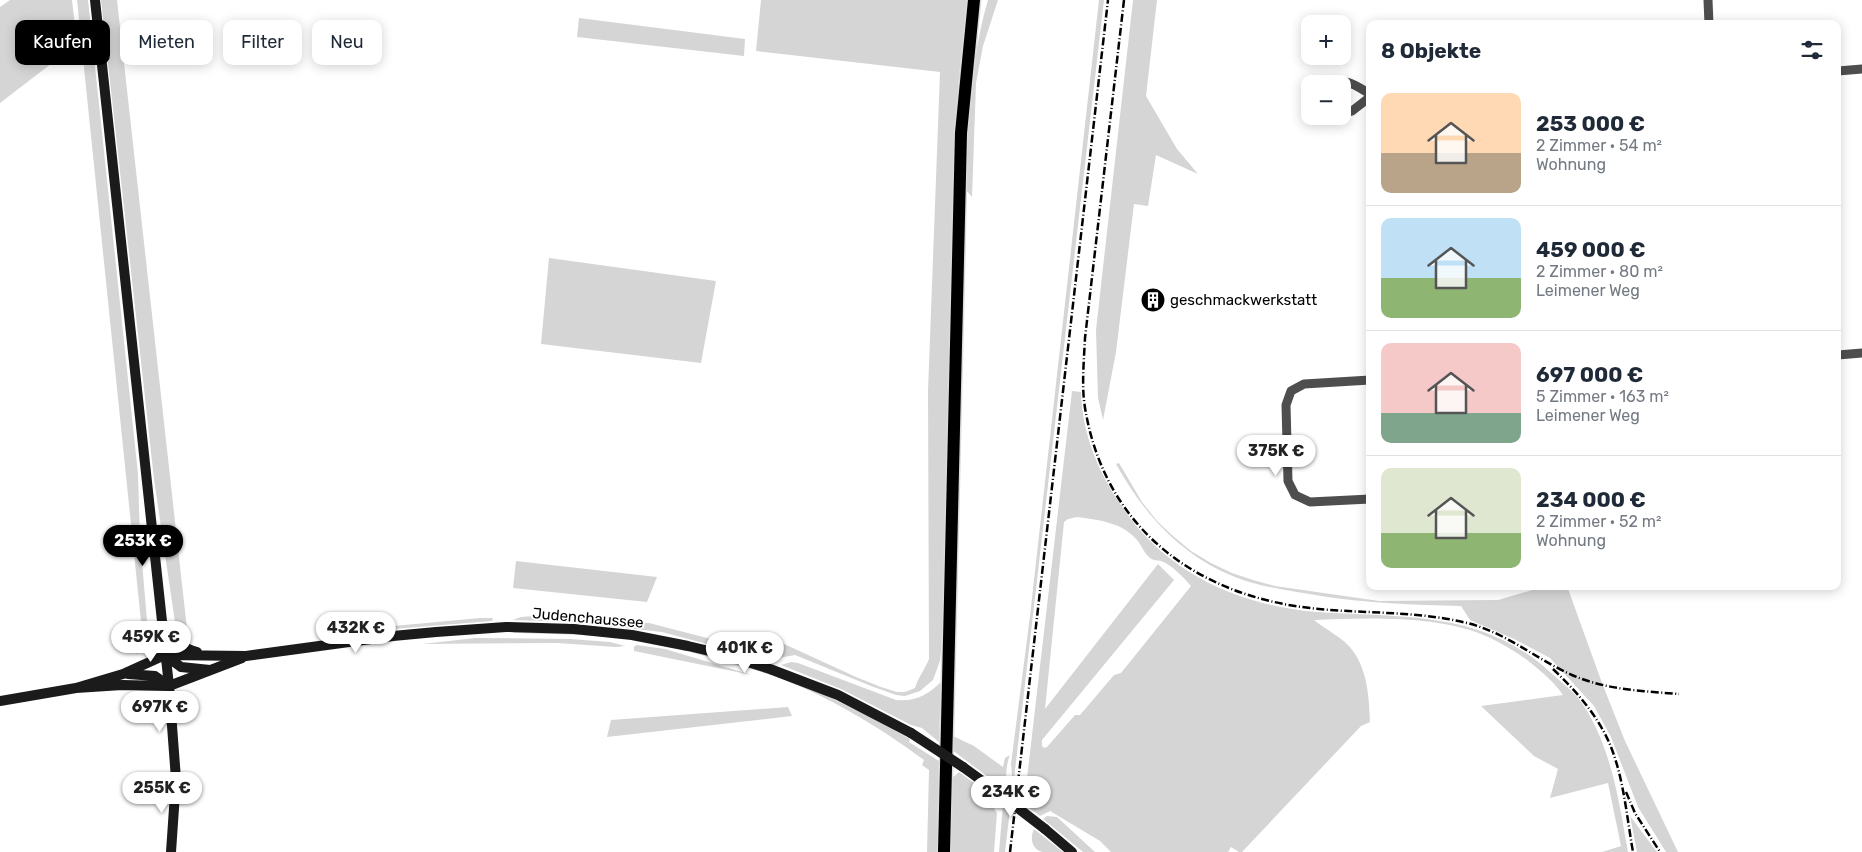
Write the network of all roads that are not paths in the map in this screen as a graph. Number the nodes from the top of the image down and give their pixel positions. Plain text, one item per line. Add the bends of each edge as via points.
1 (95, 0) edge
2 (1708, 0) edge
3 (974, 3) edge
4 (1709, 20) edge
5 (1862, 69) edge
6 (1841, 71) edge
7 (1351, 82) edge
8 (1366, 92) edge
9 (1366, 99) edge
10 (1351, 111) edge
11 (1862, 354) edge
12 (1841, 355) edge
13 (1366, 380) edge
14 (1366, 499) edge
15 (162, 628) junction
16 (165, 655) junction
17 (211, 655) junction
18 (246, 656) junction
19 (212, 670) junction
20 (123, 674) junction
21 (169, 686) junction
22 (76, 688) junction
23 (0, 701) edge
24 (171, 852) edge
25 (944, 852) edge
26 (1072, 852) edge

1 - 15 main road
2 - 4 street
3 - 25 main road via 959,173
5 - 6 street
7 - 8 street
9 - 10 street
11 - 12 street
13 - 14 street via 1304,384 1291,391 1286,405 1288,480 1295,495 1310,502
15 - 16 main road
15 - 17 main road via 173,641 186,649
16 - 17 main road, Judenchaussee
16 - 19 main road via 181,667
16 - 20 main road
16 - 21 main road
17 - 18 main road, Judenchaussee
18 - 19 main road, Judenchaussee
18 - 26 main road, Judenchaussee, bridge via 393,636 506,627 632,635 722,654 770,668 838,695 911,733 992,788
19 - 21 main road, Judenchaussee
20 - 21 main road via 155,676
20 - 22 main road
21 - 22 main road
21 - 24 main road via 176,778
22 - 23 main road

